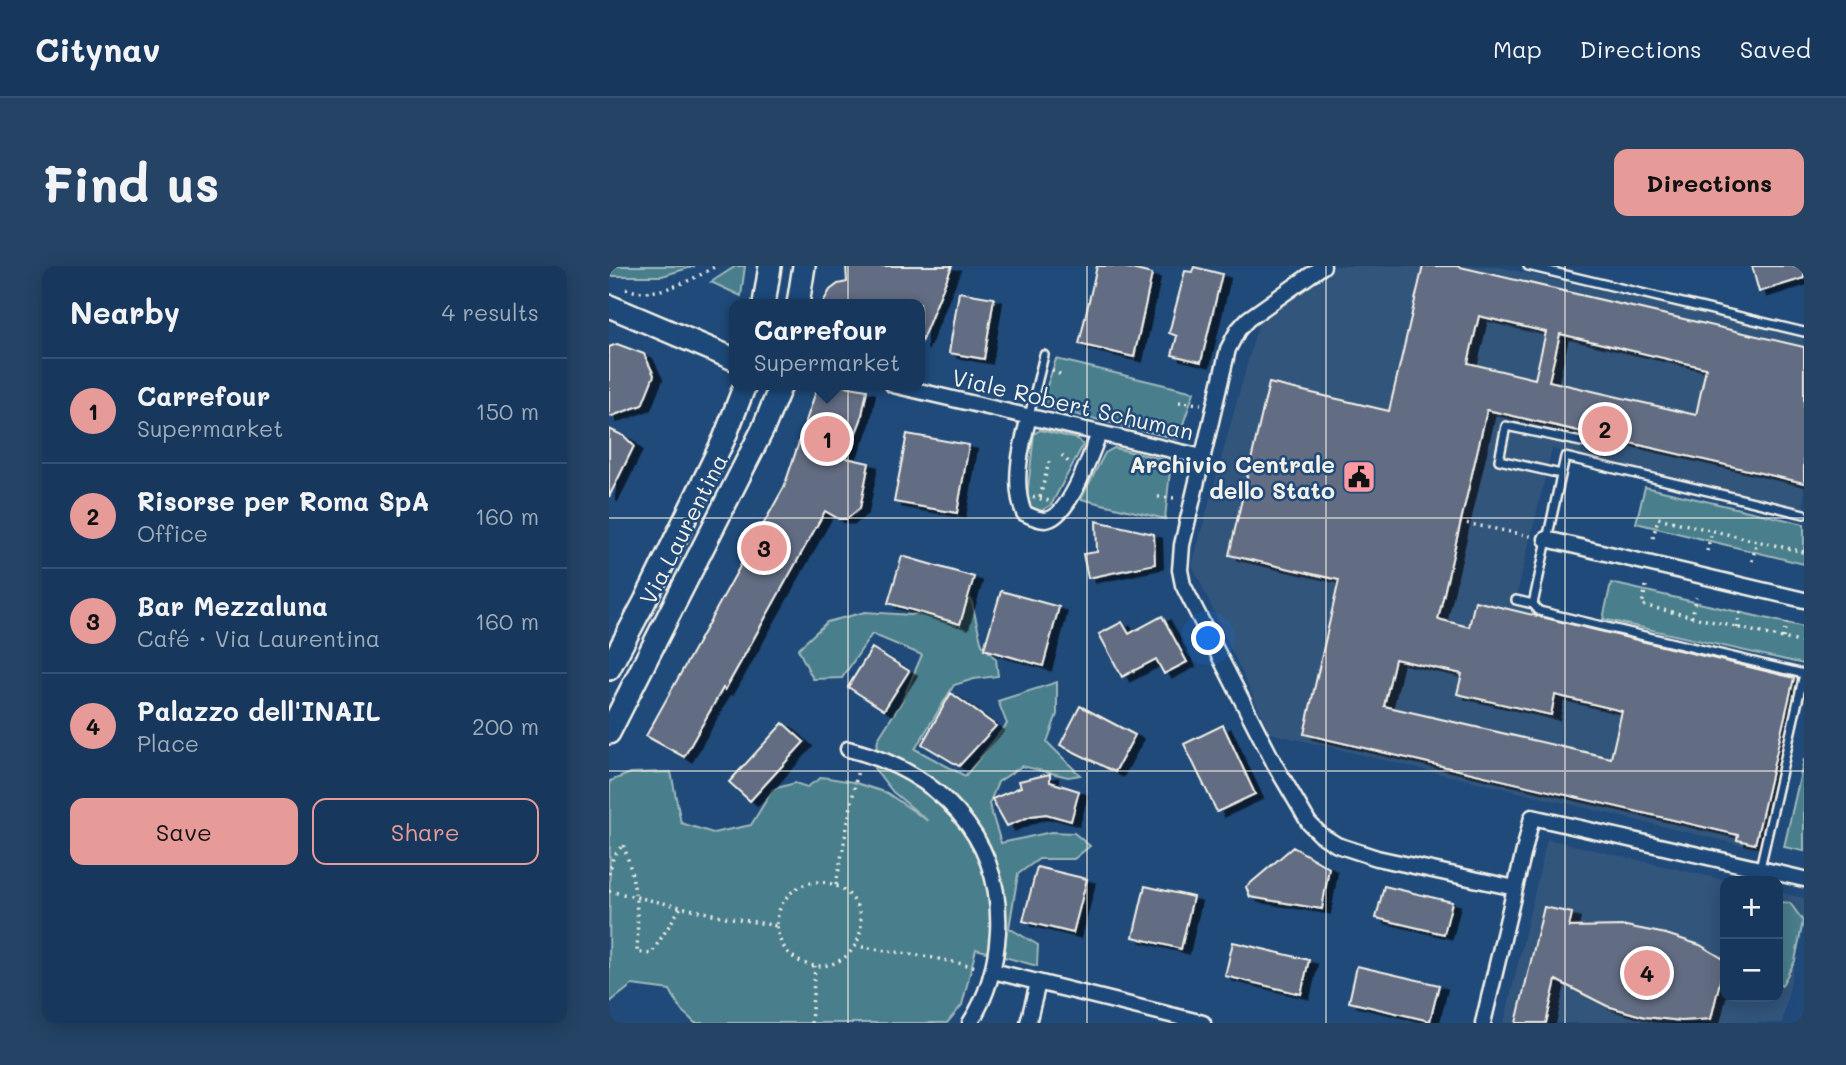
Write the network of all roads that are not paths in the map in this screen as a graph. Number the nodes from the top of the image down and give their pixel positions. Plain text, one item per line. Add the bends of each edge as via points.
1 (770, 266) edge
2 (804, 266) edge
3 (1323, 266) edge
4 (1528, 266) edge
5 (765, 299) edge
6 (799, 299) edge
7 (609, 306) edge
8 (1804, 331) edge
9 (1044, 355) dead end
10 (729, 357) edge
11 (743, 390) edge
12 (779, 390) edge
13 (914, 390) edge
14 (1028, 417) junction
15 (1099, 433) junction
16 (1581, 442) dead end
17 (1202, 457) junction
18 (1561, 474) junction
19 (1804, 513) edge
20 (1546, 539) junction
21 (1516, 600) dead end
22 (1804, 600) edge
23 (1533, 604) junction
24 (609, 669) edge
25 (609, 733) edge
26 (855, 751) road end
27 (1761, 868) junction
28 (1804, 879) edge
29 (1515, 888) junction
30 (993, 971) junction
31 (1038, 983) junction
32 (969, 1023) edge
33 (1028, 1023) edge
34 (1203, 1023) edge
35 (1483, 1023) edge

1 - 5 main road
2 - 6 main road
3 - 17 street via 1248,318 1238,330 1228,349
4 - 8 lane
7 - 10 main road
9 - 14 lane
11 - 24 main road, Via Laurentina via 724,439
12 - 25 main road, Via Laurentina
13 - 14 street, Viale Robert Schuman
14 - 15 street, Viale Robert Schuman
14 - 15 street via 1017,492 1024,513 1045,520 1055,517 1068,502
15 - 17 street, Viale Robert Schuman
16 - 18 lane via 1506,426 1499,460
17 - 29 street via 1182,545 1181,580 1309,823 1337,845 1377,858
18 - 19 lane via 1565,457
18 - 20 lane
20 - 22 street
20 - 23 lane
21 - 23 lane
23 - 27 lane via 1539,611 1804,674
26 - 30 street via 891,763 923,781 959,813 977,838 997,897
27 - 28 street
27 - 29 street via 1532,817
29 - 35 street
30 - 31 street
30 - 32 street
31 - 33 street
31 - 34 street

